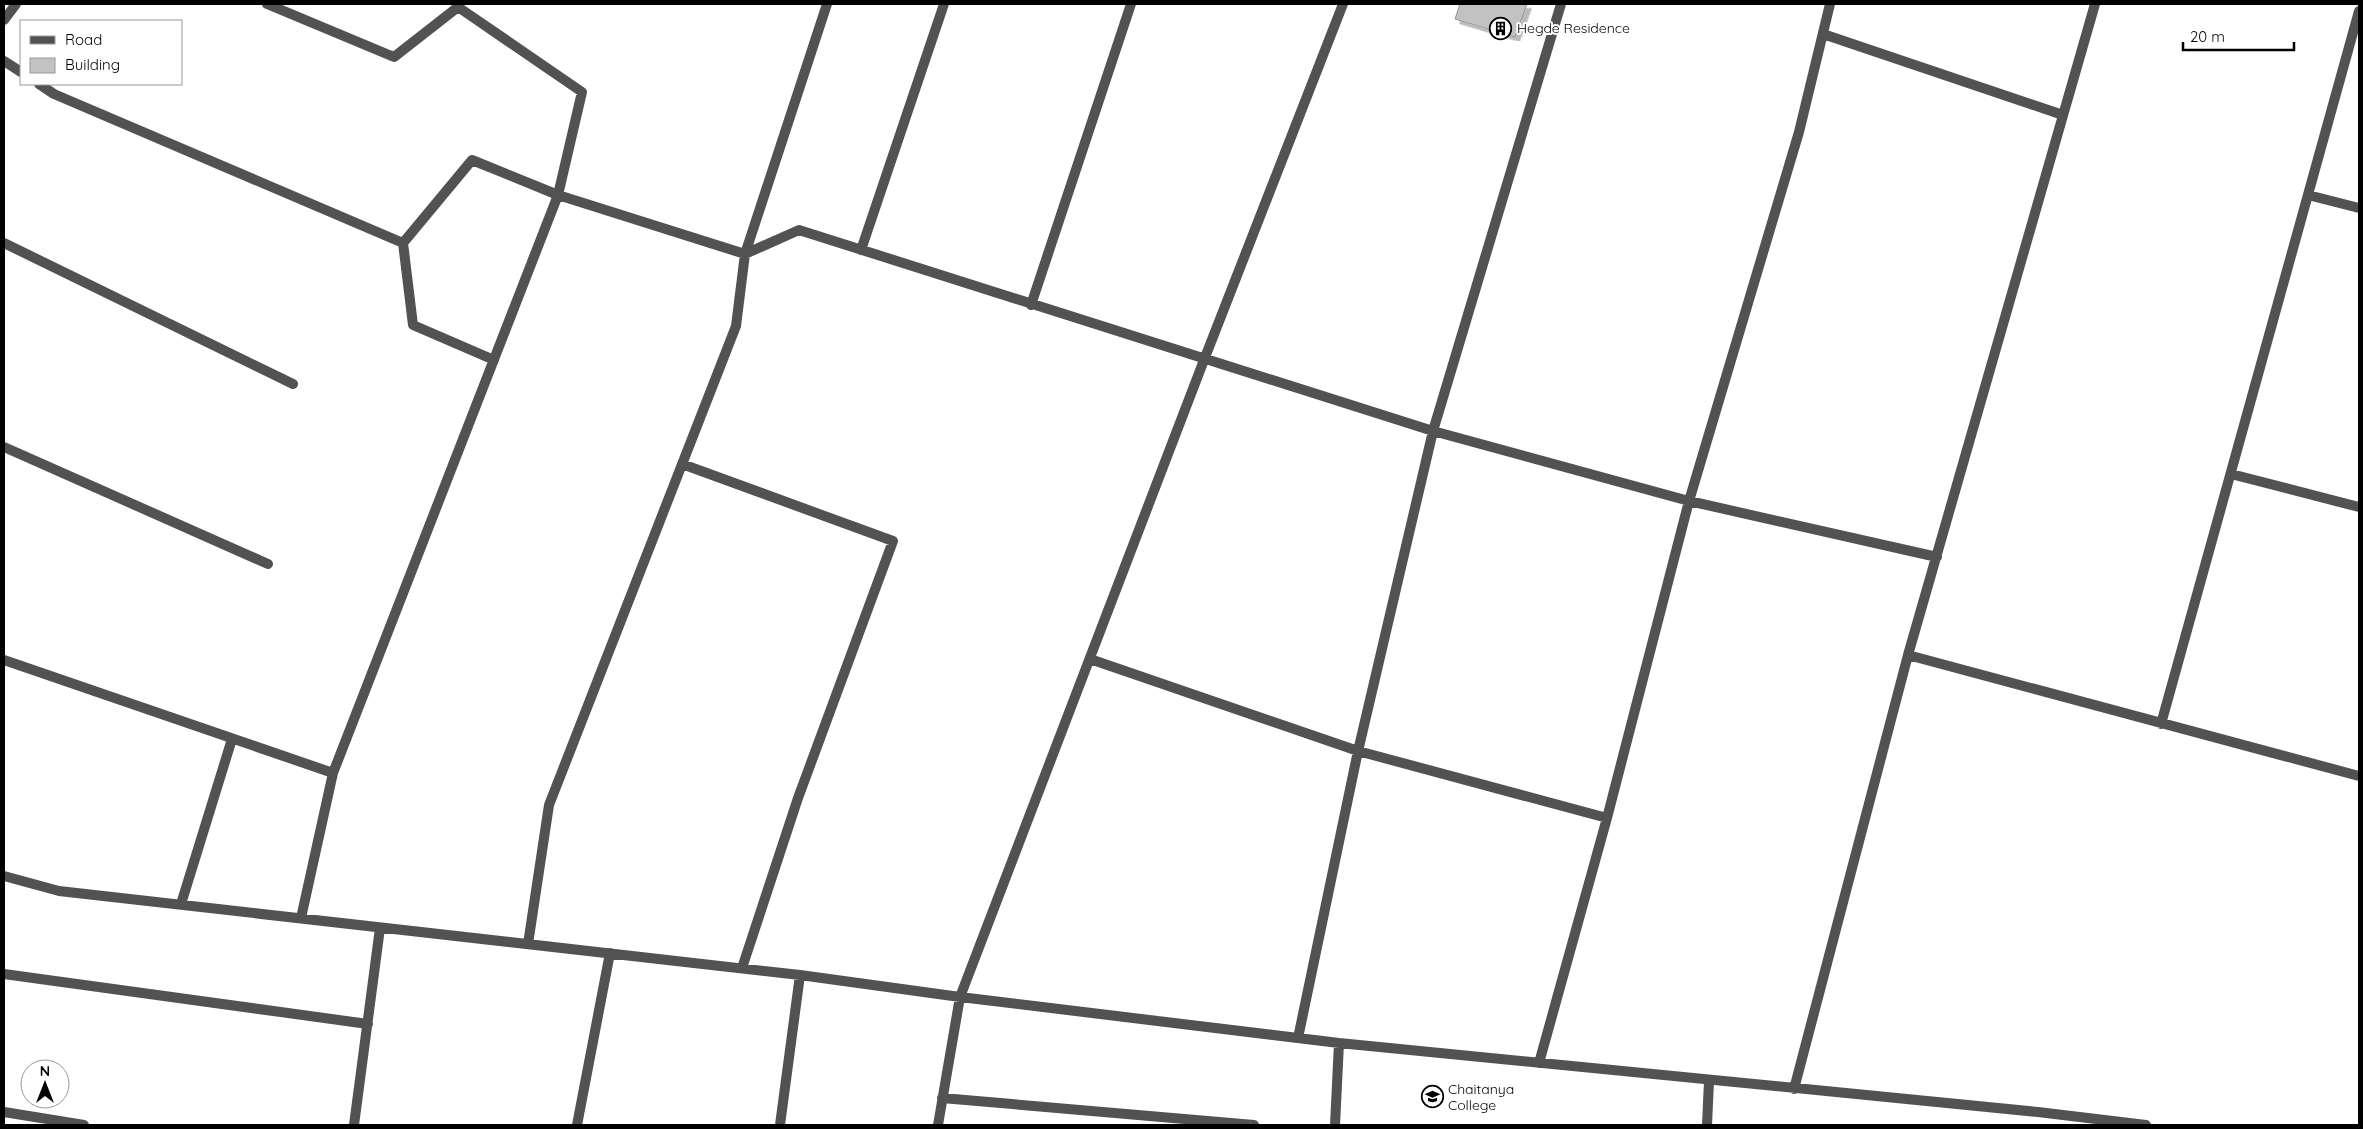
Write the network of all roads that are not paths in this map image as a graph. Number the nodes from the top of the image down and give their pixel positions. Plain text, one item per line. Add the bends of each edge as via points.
1 (16, 4) edge
2 (267, 4) edge
3 (827, 4) edge
4 (944, 4) edge
5 (1131, 4) edge
6 (1343, 4) edge
7 (1561, 4) edge
8 (1830, 4) edge
9 (2094, 4) edge
10 (2358, 17) edge
11 (4, 20) edge
12 (1823, 34) junction
13 (4, 60) edge
14 (20, 71) edge
15 (40, 85) edge
16 (2063, 115) junction
17 (2308, 194) junction
18 (558, 195) junction
19 (2359, 208) edge
20 (4, 243) edge
21 (403, 243) junction
22 (861, 250) junction
23 (746, 254) junction
24 (1031, 304) junction
25 (494, 360) junction
26 (1204, 360) junction
27 (293, 384) dead end
28 (1434, 431) junction
29 (4, 447) edge
30 (682, 464) junction
31 (2231, 474) junction
32 (1689, 501) junction
33 (2359, 507) edge
34 (1937, 557) junction
35 (268, 564) dead end
36 (1908, 655) junction
37 (1090, 659) junction
38 (4, 660) edge
39 (2161, 724) junction
40 (232, 739) junction
41 (1358, 752) junction
42 (333, 773) junction
43 (2359, 776) edge
44 (1607, 818) junction
45 (4, 876) edge
46 (181, 904) junction
47 (301, 918) junction
48 (380, 928) junction
49 (528, 944) junction
50 (610, 953) junction
51 (742, 968) junction
52 (4, 974) edge
53 (800, 975) junction
54 (960, 998) junction
55 (368, 1024) junction
56 (1298, 1038) junction
57 (1339, 1043) junction
58 (1538, 1063) junction
59 (1709, 1081) junction
60 (1794, 1089) junction
61 (942, 1098) junction
62 (4, 1112) edge
63 (84, 1125) edge
64 (354, 1125) edge
65 (577, 1125) edge
66 (780, 1125) edge
67 (938, 1125) edge
68 (1254, 1125) edge
69 (1335, 1125) edge
70 (1707, 1125) edge
71 (2146, 1125) edge

1 - 11 street
2 - 18 street via 394,57 458,7 582,92
3 - 23 street
4 - 22 street
5 - 24 street
6 - 26 street
7 - 28 street
8 - 12 street
9 - 16 street
10 - 17 street
12 - 16 street
12 - 32 street via 1799,132
13 - 14 street
15 - 21 street via 54,94
16 - 34 street
17 - 19 street
17 - 31 street
18 - 21 street via 472,160
18 - 23 street
18 - 25 street
20 - 27 street
21 - 25 street via 414,325
22 - 23 street via 799,230
22 - 24 street
23 - 30 street via 736,326
24 - 26 street
25 - 42 street
26 - 28 street
26 - 37 street
28 - 32 street
28 - 41 street
29 - 35 street
30 - 49 street via 549,805
30 - 51 street via 892,541 798,798
31 - 33 street
31 - 39 street
32 - 34 street
32 - 44 street
34 - 36 street
36 - 39 street
36 - 60 street
37 - 41 street
37 - 54 street
38 - 40 street
39 - 43 street
40 - 42 street
40 - 46 street
41 - 44 street
41 - 56 street
42 - 47 street
44 - 58 street
45 - 46 street via 59,890
46 - 47 street
47 - 48 street
48 - 49 street
48 - 55 street
49 - 50 street
50 - 51 street
50 - 65 street
51 - 53 street
52 - 55 street
53 - 54 street
53 - 66 street
54 - 56 street
54 - 61 street
55 - 64 street
56 - 57 street
57 - 58 street
57 - 69 street
58 - 59 street
59 - 60 street
59 - 70 street
60 - 71 street
61 - 67 street
61 - 68 street
62 - 63 street

